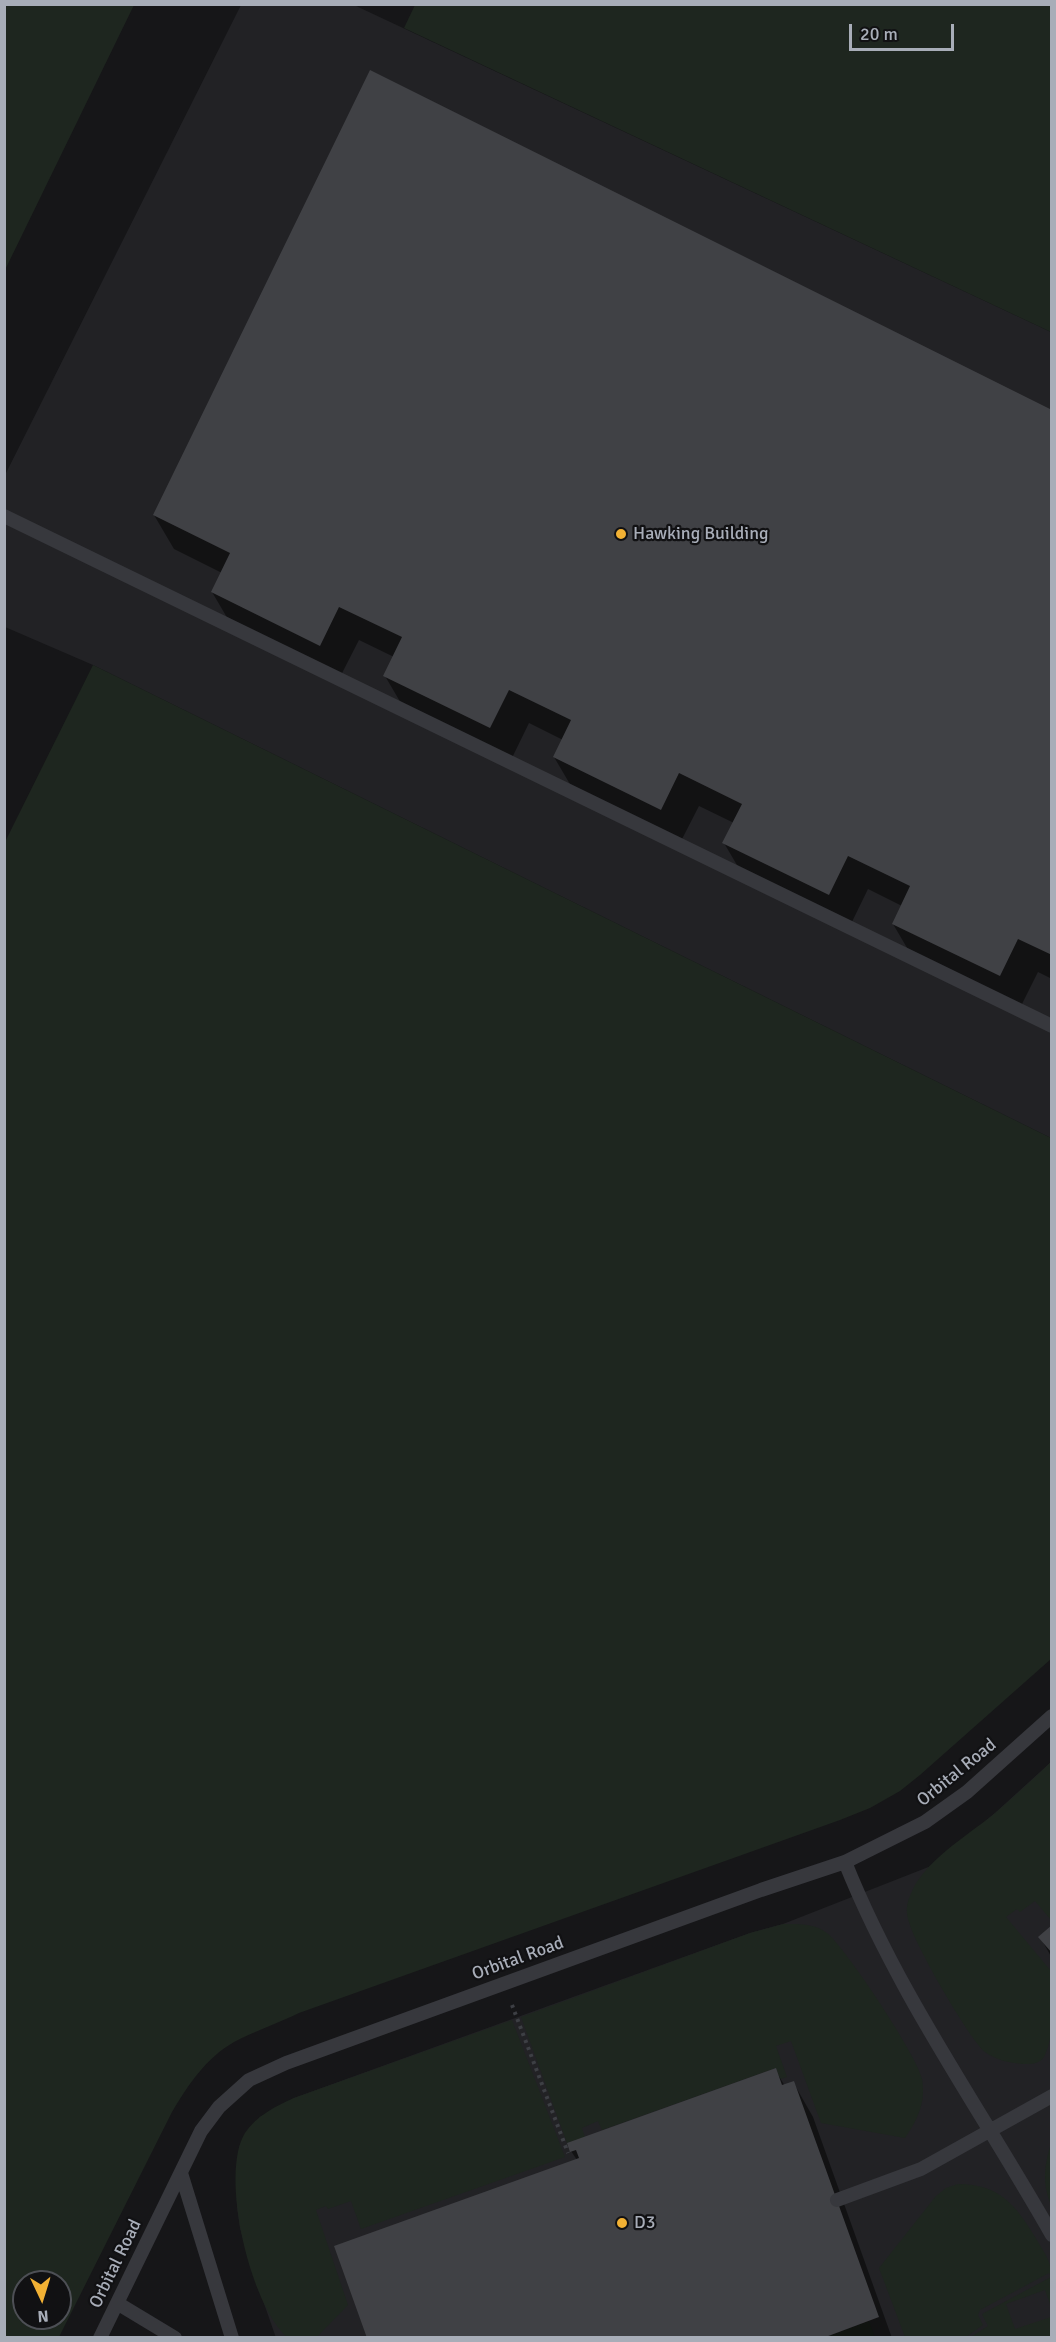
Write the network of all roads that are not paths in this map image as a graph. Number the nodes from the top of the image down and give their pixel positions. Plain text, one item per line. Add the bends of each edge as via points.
1 (4, 516) edge
2 (1052, 1026) edge
3 (1052, 1716) edge
4 (845, 1862) junction
5 (1052, 2096) edge
6 (990, 2131) junction
7 (181, 2173) junction
8 (837, 2200) dead end
9 (1052, 2235) edge
10 (117, 2303) junction
11 (100, 2337) edge
12 (175, 2337) edge
13 (232, 2337) edge

1 - 2 lane
3 - 4 lane, Orbital Road via 967,1792 925,1822
4 - 6 lane via 885,1952
4 - 7 lane, Orbital Road via 286,2063 249,2080 219,2107 201,2132
5 - 6 lane
6 - 8 lane via 921,2169
6 - 9 lane
7 - 10 lane, Orbital Road
7 - 13 lane
10 - 11 lane, Orbital Road
10 - 12 lane

